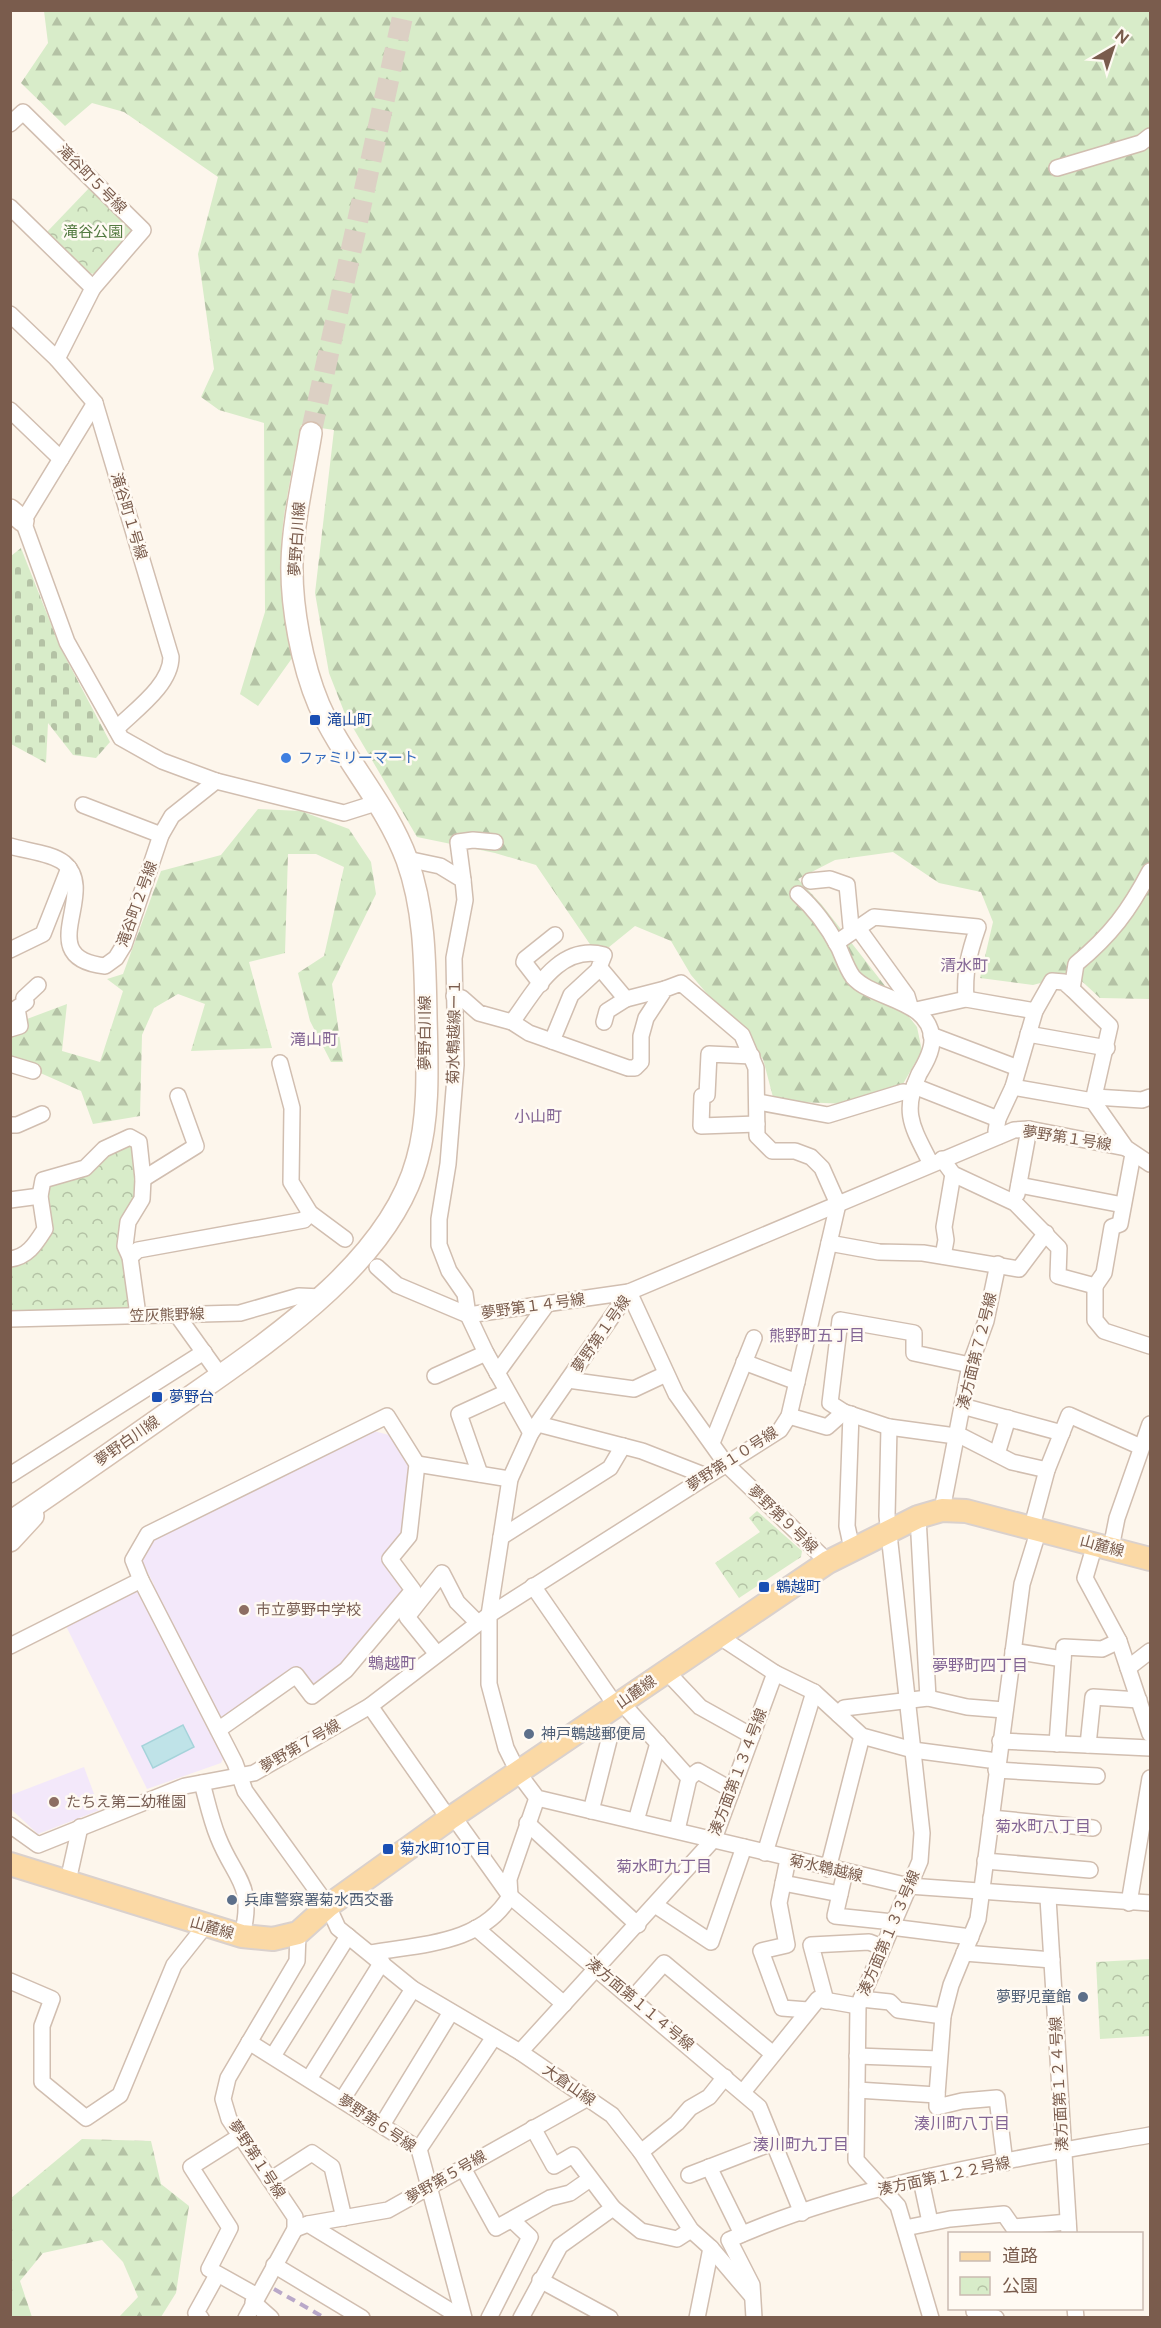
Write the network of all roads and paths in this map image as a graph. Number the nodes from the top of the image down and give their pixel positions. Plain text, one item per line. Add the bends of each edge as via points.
1 (10, 124) edge
2 (1150, 136) edge
3 (1057, 168) dead end
4 (10, 207) edge
5 (93, 288) junction
6 (10, 314) edge
7 (57, 359) junction
8 (95, 403) junction
9 (10, 410) edge
10 (311, 433) tunnel mouth
11 (61, 459) junction
12 (17, 516) edge
13 (116, 729) junction
14 (216, 780) junction
15 (379, 802) junction
16 (83, 805) dead end
17 (161, 835) junction
18 (495, 842) dead end
19 (10, 846) edge
20 (407, 859) junction
21 (69, 868) junction
22 (1150, 871) edge
23 (463, 880) junction
24 (810, 881) dead end
25 (798, 894) dead end
26 (855, 929) junction
27 (555, 935) dead end
28 (836, 944) junction
29 (10, 950) edge
30 (600, 968) junction
31 (541, 984) junction
32 (38, 985) dead end
33 (1068, 986) junction
34 (665, 989) junction
35 (454, 996) junction
36 (626, 999) junction
37 (966, 999) junction
38 (913, 1008) junction
39 (1035, 1011) junction
40 (512, 1022) junction
41 (604, 1022) dead end
42 (10, 1029) edge
43 (1028, 1034) junction
44 (931, 1035) junction
45 (552, 1041) junction
46 (1107, 1048) junction
47 (752, 1056) junction
48 (280, 1063) dead end
49 (10, 1064) edge
50 (1018, 1068) junction
51 (33, 1071) dead end
52 (1013, 1086) junction
53 (912, 1090) junction
54 (178, 1096) dead end
55 (1150, 1097) edge
56 (1094, 1099) junction
57 (758, 1102) junction
58 (42, 1114) dead end
59 (998, 1119) junction
60 (757, 1124) junction
61 (10, 1125) edge
62 (1029, 1129) junction
63 (999, 1136) junction
64 (1130, 1151) junction
65 (936, 1161) junction
66 (1150, 1164) edge
67 (953, 1174) junction
68 (143, 1179) junction
69 (1019, 1185) junction
70 (40, 1196) junction
71 (10, 1200) edge
72 (1015, 1203) junction
73 (838, 1204) junction
74 (1123, 1205) junction
75 (310, 1213) junction
76 (1046, 1233) junction
77 (345, 1239) dead end
78 (829, 1242) junction
79 (943, 1256) junction
80 (130, 1257) junction
81 (10, 1259) edge
82 (998, 1264) junction
83 (377, 1267) dead end
84 (1095, 1286) junction
85 (629, 1292) junction
86 (322, 1297) junction
87 (547, 1304) junction
88 (177, 1315) junction
89 (468, 1315) junction
90 (138, 1316) junction
91 (10, 1319) edge
92 (754, 1338) dead end
93 (1150, 1346) edge
94 (204, 1352) junction
95 (486, 1353) junction
96 (744, 1362) junction
97 (970, 1365) junction
98 (497, 1373) junction
99 (666, 1374) junction
100 (220, 1375) junction
101 (435, 1376) dead end
102 (568, 1380) junction
103 (797, 1383) junction
104 (507, 1392) junction
105 (962, 1406) junction
106 (847, 1413) junction
107 (789, 1416) junction
108 (1008, 1418) junction
109 (1150, 1424) edge
110 (889, 1427) junction
111 (535, 1428) junction
112 (1062, 1433) junction
113 (957, 1438) junction
114 (712, 1443) junction
115 (623, 1446) junction
116 (1144, 1453) edge
117 (997, 1454) junction
118 (417, 1464) junction
119 (726, 1464) junction
120 (1047, 1470) junction
121 (480, 1474) junction
122 (10, 1475) edge
123 (706, 1476) junction
124 (510, 1479) junction
125 (54, 1493) junction
126 (942, 1510) junction
127 (918, 1517) junction
128 (10, 1522) edge
129 (1035, 1528) junction
130 (891, 1529) junction
131 (501, 1537) junction
132 (10, 1541) edge
133 (1103, 1546) junction
134 (852, 1549) junction
135 (1150, 1558) edge
136 (828, 1562) junction
137 (141, 1580) junction
138 (533, 1586) junction
139 (483, 1619) junction
140 (717, 1635) junction
141 (1119, 1641) junction
142 (10, 1646) edge
143 (1013, 1651) junction
144 (1150, 1651) edge
145 (437, 1654) junction
146 (1063, 1659) junction
147 (1128, 1668) junction
148 (666, 1671) junction
149 (775, 1673) junction
150 (814, 1692) junction
151 (908, 1698) junction
152 (928, 1698) junction
153 (1139, 1700) junction
154 (618, 1704) junction
155 (370, 1706) junction
156 (1004, 1710) junction
157 (839, 1715) junction
158 (594, 1721) junction
159 (218, 1730) junction
160 (1150, 1734) edge
161 (752, 1736) junction
162 (862, 1736) junction
163 (1000, 1741) junction
164 (658, 1743) junction
165 (1057, 1744) junction
166 (1088, 1745) junction
167 (1150, 1748) edge
168 (913, 1750) junction
169 (997, 1766) junction
170 (519, 1774) junction
171 (237, 1775) junction
172 (1097, 1776) dead end
173 (689, 1778) junction
174 (1150, 1778) edge
175 (202, 1784) junction
176 (732, 1790) junction
177 (537, 1798) junction
178 (591, 1810) junction
179 (451, 1817) junction
180 (990, 1818) junction
181 (636, 1821) junction
182 (527, 1822) junction
183 (10, 1825) edge
184 (80, 1827) junction
185 (1093, 1828) dead end
186 (677, 1830) junction
187 (714, 1839) junction
188 (744, 1847) junction
189 (10, 1852) edge
190 (765, 1853) junction
191 (788, 1859) junction
192 (986, 1861) junction
193 (10, 1864) edge
194 (828, 1869) junction
195 (1090, 1870) dead end
196 (38, 1872) junction
197 (845, 1872) junction
198 (68, 1881) junction
199 (783, 1883) junction
200 (909, 1886) junction
201 (982, 1892) junction
202 (840, 1894) junction
203 (510, 1896) junction
204 (1048, 1898) junction
205 (1129, 1903) junction
206 (1150, 1903) edge
207 (655, 1905) junction
208 (328, 1906) junction
209 (892, 1924) junction
210 (638, 1925) junction
211 (205, 1926) junction
212 (476, 1928) junction
213 (298, 1933) junction
214 (242, 1936) junction
215 (348, 1936) junction
216 (971, 1937) junction
217 (882, 1947) junction
218 (964, 1953) junction
219 (376, 1958) junction
220 (1052, 1960) junction
221 (597, 1968) junction
222 (10, 1981) edge
223 (413, 1989) junction
224 (632, 1999) junction
225 (826, 2001) junction
226 (860, 2003) junction
227 (564, 2004) junction
228 (808, 2010) junction
229 (451, 2012) junction
230 (943, 2016) junction
231 (494, 2037) junction
232 (249, 2042) junction
233 (520, 2052) junction
234 (772, 2054) junction
235 (273, 2056) junction
236 (857, 2056) junction
237 (939, 2059) junction
238 (725, 2077) junction
239 (309, 2079) junction
240 (857, 2090) junction
241 (743, 2092) junction
242 (937, 2095) junction
243 (588, 2098) junction
244 (342, 2100) junction
245 (382, 2125) junction
246 (533, 2128) junction
247 (1150, 2135) edge
248 (240, 2136) junction
249 (772, 2143) junction
250 (419, 2149) junction
251 (641, 2151) junction
252 (1063, 2151) junction
253 (1005, 2163) junction
254 (709, 2167) junction
255 (463, 2168) junction
256 (689, 2175) dead end
257 (590, 2179) junction
258 (270, 2180) junction
259 (921, 2180) junction
260 (430, 2187) junction
261 (883, 2188) junction
262 (613, 2208) junction
263 (802, 2213) junction
264 (344, 2218) junction
265 (512, 2220) junction
266 (930, 2222) junction
267 (962, 2226) edge
268 (301, 2227) junction
269 (905, 2228) junction
270 (1068, 2228) edge
271 (691, 2230) junction
272 (742, 2234) junction
273 (711, 2248) junction
274 (274, 2265) junction
275 (217, 2275) junction
276 (540, 2280) junction
277 (751, 2295) junction
278 (255, 2299) junction
279 (974, 2310) edge
280 (593, 2314) edge
281 (201, 2318) edge
282 (246, 2318) edge
283 (271, 2318) edge
284 (362, 2318) edge
285 (463, 2318) edge
286 (489, 2318) edge
287 (521, 2318) edge
288 (610, 2318) edge
289 (697, 2318) edge
290 (754, 2318) edge
291 (931, 2318) edge
292 (996, 2318) edge

1 - 5 street, 滝谷町５号線 via 23,112 143,230
2 - 3 street via 1141,143
4 - 5 street
5 - 7 street
6 - 7 street, 滝谷町１号線
7 - 8 street, 滝谷町１号線
8 - 11 street
8 - 13 street, 滝谷町１号線 via 171,657 171,670 164,680
9 - 11 street
10 - 15 street, 夢野白川線 via 292,565 299,634 320,705
11 - 12 street
12 - 13 street via 67,642
13 - 14 street via 122,738 162,760
14 - 15 street via 344,813
14 - 17 street, 滝谷町２号線 via 172,816
15 - 20 street, 夢野白川線
16 - 17 street
17 - 21 street, 滝谷町２号線 via 124,945 105,966 89,965 73,952 67,933 76,890 75,876
18 - 23 street, 菊水鵯越線ー１ via 458,842
19 - 21 street via 62,861
20 - 23 street via 440,866
20 - 86 street, 夢野白川線 via 424,944 426,1038 419,1150 400,1202 385,1227 369,1250
21 - 29 street via 43,934
22 - 33 street via 1107,939 1076,964
23 - 35 street, 菊水鵯越線ー１ via 465,900 454,958
24 - 26 street via 830,879 847,885 851,927
25 - 28 street via 816,910
26 - 28 street
26 - 37 street via 874,916 978,927 967,957
26 - 38 street
27 - 31 street via 524,962
28 - 38 street via 854,977
30 - 31 street via 604,955 592,951 557,963
30 - 36 street
30 - 45 street via 571,995
31 - 40 street
32 - 42 street via 24,998 26,1002 16,1008 20,1026
33 - 39 street via 1052,981
33 - 46 street via 1110,1026
34 - 36 street
34 - 45 street via 646,1018 641,1036 643,1055 635,1068 618,1066
34 - 47 street via 681,983 742,1035
35 - 40 street via 479,1013
35 - 89 street, 菊水鵯越線ー１ via 456,1065 439,1245 449,1271 465,1294
36 - 41 street via 607,1011
37 - 38 street
37 - 39 street
38 - 44 street
39 - 43 street
40 - 45 street
43 - 46 street
43 - 50 street
44 - 50 street
44 - 53 street via 929,1054
46 - 56 street
47 - 57 street
47 - 60 street via 709,1054 701,1126
48 - 75 street via 292,1108 291,1182
49 - 51 street
50 - 52 street
52 - 56 street
52 - 59 street
53 - 57 street via 828,1115
53 - 59 street
53 - 65 street via 912,1125
54 - 68 street via 196,1146
55 - 56 street
56 - 64 street
57 - 60 street
58 - 61 street
59 - 63 street
60 - 73 street via 757,1136 772,1151 795,1151 811,1157 822,1168
62 - 63 street, 夢野第１号線
62 - 64 street, 夢野第１号線
62 - 69 street
63 - 65 street, 夢野第１号線
64 - 66 street
64 - 74 street
65 - 67 street
65 - 73 street, 夢野第１号線
67 - 72 street
67 - 79 street
68 - 70 street via 139,1142 130,1137 104,1149 85,1168 43,1180
68 - 80 street via 142,1199 128,1222 125,1246
69 - 72 street
69 - 74 street
70 - 71 street
70 - 81 street via 45,1229 20,1258
72 - 76 street
73 - 78 street, 夢野第１０号線
73 - 85 street, 夢野第１号線
74 - 84 street via 1120,1224 1112,1227 1104,1274
75 - 77 street
75 - 80 street via 304,1220 138,1250
76 - 82 street via 1019,1269
76 - 84 street via 1059,1248 1058,1276
78 - 79 street via 879,1252
78 - 103 street, 夢野第１０号線
79 - 82 street
80 - 90 street
82 - 97 street, 湊方面第７２号線 via 986,1321
83 - 89 street, 夢野第１４号線 via 397,1285
84 - 93 street via 1095,1320 1104,1331
85 - 87 street, 夢野第１４号線
85 - 99 street, 夢野第９号線
85 - 102 street, 夢野第１号線
86 - 88 street, 笠灰熊野線 via 298,1296 240,1313
86 - 100 street, 夢野白川線
87 - 89 street, 夢野第１４号線
87 - 98 street
88 - 90 street, 笠灰熊野線
88 - 94 street
89 - 95 street
90 - 91 street, 笠灰熊野線
92 - 96 street
94 - 100 street
94 - 122 street
95 - 98 street
95 - 101 street
96 - 103 street
96 - 114 street
97 - 105 street, 湊方面第７２号線
97 - 106 street via 914,1353 914,1333 840,1320 831,1403
98 - 104 street
99 - 102 street via 634,1389
99 - 114 street, 夢野第９号線 via 675,1394
100 - 125 street, 夢野白川線
102 - 111 street, 夢野第１号線
103 - 107 street, 夢野第１０号線
104 - 111 street
104 - 121 street via 459,1414
105 - 108 street
105 - 113 street, 湊方面第７２号線
106 - 107 street via 827,1426
106 - 110 street
106 - 134 street via 847,1526
107 - 119 street, 夢野第１０号線 via 780,1430
108 - 112 street
108 - 117 street
109 - 116 street
110 - 113 street
110 - 130 street, 湊方面第１３３号線 via 887,1516
111 - 115 street
111 - 124 street, 夢野第１号線
112 - 116 street via 1069,1415
112 - 120 street
113 - 117 street via 963,1437
113 - 126 street, 湊方面第７２号線
114 - 119 street, 夢野第９号線
115 - 123 street
115 - 131 street via 610,1468
116 - 133 street
117 - 120 street via 1012,1462
118 - 121 street
118 - 137 street via 387,1416 148,1534 133,1560
118 - 159 street via 410,1536 390,1559 413,1590 346,1670 312,1696 296,1675
119 - 123 street, 夢野第１０号線
119 - 136 street, 夢野第９号線
120 - 129 street
121 - 124 street
123 - 138 street, 夢野第１０号線
124 - 131 street, 夢野第１号線
125 - 128 street, 夢野白川線
125 - 132 street, 夢野白川線
126 - 127 main road, 山麓線
126 - 129 main road, 山麓線 via 966,1511
127 - 130 main road, 山麓線
127 - 152 street
129 - 133 main road, 山麓線
129 - 143 street
130 - 134 main road, 山麓線
130 - 151 street, 湊方面第１３３号線
131 - 139 street, 夢野第１号線
133 - 135 main road, 山麓線
133 - 141 street via 1085,1578
134 - 136 main road, 山麓線
136 - 140 main road, 山麓線
137 - 142 street
137 - 159 street
138 - 139 street, 夢野第１０号線
138 - 154 street
139 - 145 street, 夢野第７号線
139 - 145 street via 457,1602 442,1573 407,1617
139 - 170 street, 夢野第１号線 via 489,1684 506,1748
140 - 148 main road, 山麓線
140 - 149 street
141 - 146 street via 1102,1649 1064,1647
141 - 147 street
143 - 146 street
143 - 156 street
144 - 147 street
145 - 155 street, 夢野第７号線
146 - 165 street
147 - 153 street
148 - 154 main road, 山麓線
148 - 161 street via 700,1707
149 - 150 street
149 - 161 street, 湊方面第１３４号線
150 - 157 street
150 - 190 street
151 - 152 street
151 - 157 street via 844,1708
151 - 168 street, 湊方面第１３３号線
152 - 156 street
153 - 160 street
153 - 166 street via 1093,1697
154 - 158 main road, 山麓線
154 - 164 street
155 - 171 street, 夢野第７号線 via 254,1773
155 - 179 street, 湊方面第１１４号線
156 - 163 street
157 - 162 street
158 - 170 main road, 山麓線
158 - 178 street via 610,1737
159 - 171 street
161 - 176 street, 湊方面第１３４号線
162 - 168 street
162 - 194 street
163 - 165 street
163 - 169 street
164 - 173 street
164 - 181 street
165 - 166 street
166 - 167 street
168 - 169 street
168 - 200 street, 湊方面第１３３号線 via 922,1833 920,1861
169 - 172 street
169 - 180 street
170 - 177 street
170 - 179 main road, 山麓線
171 - 175 street, 夢野第７号線
171 - 208 street
173 - 176 street via 698,1771
173 - 186 street
174 - 205 street
175 - 184 street, 夢野第７号線 via 185,1786
175 - 214 street via 219,1838 245,1886 247,1916
176 - 187 street, 湊方面第１３４号線
177 - 178 street, 菊水鵯越線
177 - 182 street
178 - 181 street, 菊水鵯越線
179 - 203 street, 湊方面第１１４号線
179 - 208 main road, 山麓線
180 - 185 street
180 - 192 street
181 - 186 street, 菊水鵯越線
182 - 203 street via 509,1879
182 - 210 street
183 - 184 street, 夢野第７号線 via 38,1845
184 - 198 street
186 - 187 street, 菊水鵯越線
187 - 188 street, 菊水鵯越線
187 - 207 street, 湊方面第１３４号線
188 - 190 street, 菊水鵯越線
188 - 207 street via 711,1941
189 - 196 street
190 - 191 street, 菊水鵯越線
191 - 194 street, 菊水鵯越線
191 - 199 street
192 - 195 street
192 - 201 street
193 - 196 main road, 山麓線
194 - 197 street, 菊水鵯越線
196 - 198 main road, 山麓線
197 - 200 street, 菊水鵯越線
197 - 202 street
198 - 211 main road, 山麓線
199 - 202 street
199 - 228 street via 779,1903 787,1945 761,1951 782,2008
200 - 201 street, 菊水鵯越線
200 - 209 street, 湊方面第１３３号線
201 - 204 street, 菊水鵯越線
201 - 216 street
202 - 209 street via 835,1916
203 - 212 street via 502,1911
203 - 221 street, 湊方面第１１４号線
204 - 205 street, 菊水鵯越線
204 - 220 street, 湊方面第１２４号線
205 - 206 street, 菊水鵯越線
207 - 210 street, 湊方面第１３４号線
208 - 213 main road, 山麓線
208 - 215 street, 大倉山線 via 338,1928
209 - 216 street
209 - 217 street, 湊方面第１３３号線
210 - 221 street, 湊方面第１３４号線
211 - 214 main road, 山麓線
211 - 222 street via 174,1965 120,2095 86,2118 42,2082 42,2026 52,1999
212 - 219 street via 463,1937
212 - 227 street
213 - 214 main road, 山麓線 via 273,1939
213 - 232 street, 夢野第１号線 via 297,1961
215 - 219 street, 大倉山線
215 - 235 street
216 - 218 street
217 - 225 street via 869,1942 811,1945
217 - 226 street, 湊方面第１３３号線
218 - 220 street
218 - 230 street
219 - 223 street, 大倉山線
219 - 239 street
220 - 252 street, 湊方面第１２４号線
221 - 224 street, 湊方面第１１４号線
221 - 227 street, 湊方面第１３４号線
223 - 229 street, 大倉山線
223 - 244 street
224 - 234 street via 664,1963
224 - 238 street, 湊方面第１１４号線
225 - 226 street
225 - 228 street via 818,1999
226 - 230 street via 890,2002 898,2010
226 - 236 street, 湊方面第１３３号線
227 - 233 street, 湊方面第１３４号線
228 - 234 street
229 - 231 street, 大倉山線
229 - 245 street
230 - 237 street
231 - 233 street, 大倉山線
231 - 250 street
232 - 235 street, 夢野第６号線
232 - 248 street, 夢野第１号線 via 228,2078 223,2099
233 - 243 street, 大倉山線
234 - 241 street
235 - 239 street, 夢野第６号線
236 - 237 street
236 - 240 street, 湊方面第１３３号線
237 - 242 street
238 - 241 street, 湊方面第１１４号線
238 - 251 street via 710,2097 690,2108
239 - 244 street, 夢野第６号線
240 - 242 street
240 - 261 street, 湊方面第１３３号線 via 856,2160
241 - 249 street, 湊方面第１１４号線 via 759,2107
242 - 253 street via 937,2107 997,2098
243 - 246 street, 夢野第５号線
243 - 251 street, 大倉山線 via 612,2115
244 - 245 street, 夢野第６号線
245 - 250 street, 夢野第６号線
246 - 255 street, 夢野第５号線
246 - 257 street via 554,2166 573,2155
247 - 252 street, 湊方面第１２２号線
248 - 258 street, 夢野第１号線
248 - 275 street via 191,2167 230,2228 209,2269
249 - 254 street
249 - 263 street, 湊方面第１１４号線
250 - 260 street, 夢野第６号線
251 - 271 street, 大倉山線
252 - 253 street, 湊方面第１２２号線
252 - 270 street, 湊方面第１２４号線
253 - 259 street, 湊方面第１２２号線
254 - 256 street
254 - 272 street
255 - 260 street, 夢野第５号線
255 - 265 street via 496,2228
257 - 262 street
257 - 265 street via 570,2193 550,2198
258 - 264 street via 312,2153 332,2167
258 - 268 street, 夢野第１号線
259 - 261 street, 湊方面第１２２号線
259 - 266 street
260 - 264 street, 夢野第５号線 via 388,2210
260 - 285 street, 夢野第６号線
261 - 263 street, 湊方面第１２２号線
261 - 269 street, 湊方面第１３３号線 via 898,2206
262 - 271 street via 641,2231 677,2239
262 - 276 street via 560,2246
263 - 272 street, 湊方面第１２２号線
264 - 268 street, 夢野第５号線
265 - 286 street via 530,2237
266 - 267 street
266 - 269 street
267 - 270 street via 1004,2214 1013,2227
268 - 274 street
268 - 285 street
269 - 291 street, 湊方面第１３３号線
271 - 273 street, 大倉山線
272 - 277 street via 729,2240 752,2285
273 - 277 street, 大倉山線
273 - 289 street
274 - 278 street
274 - 284 street
275 - 278 street
275 - 281 street via 196,2313
276 - 280 street
276 - 287 street
277 - 290 street
278 - 282 street
278 - 283 street
279 - 292 street
280 - 288 street

